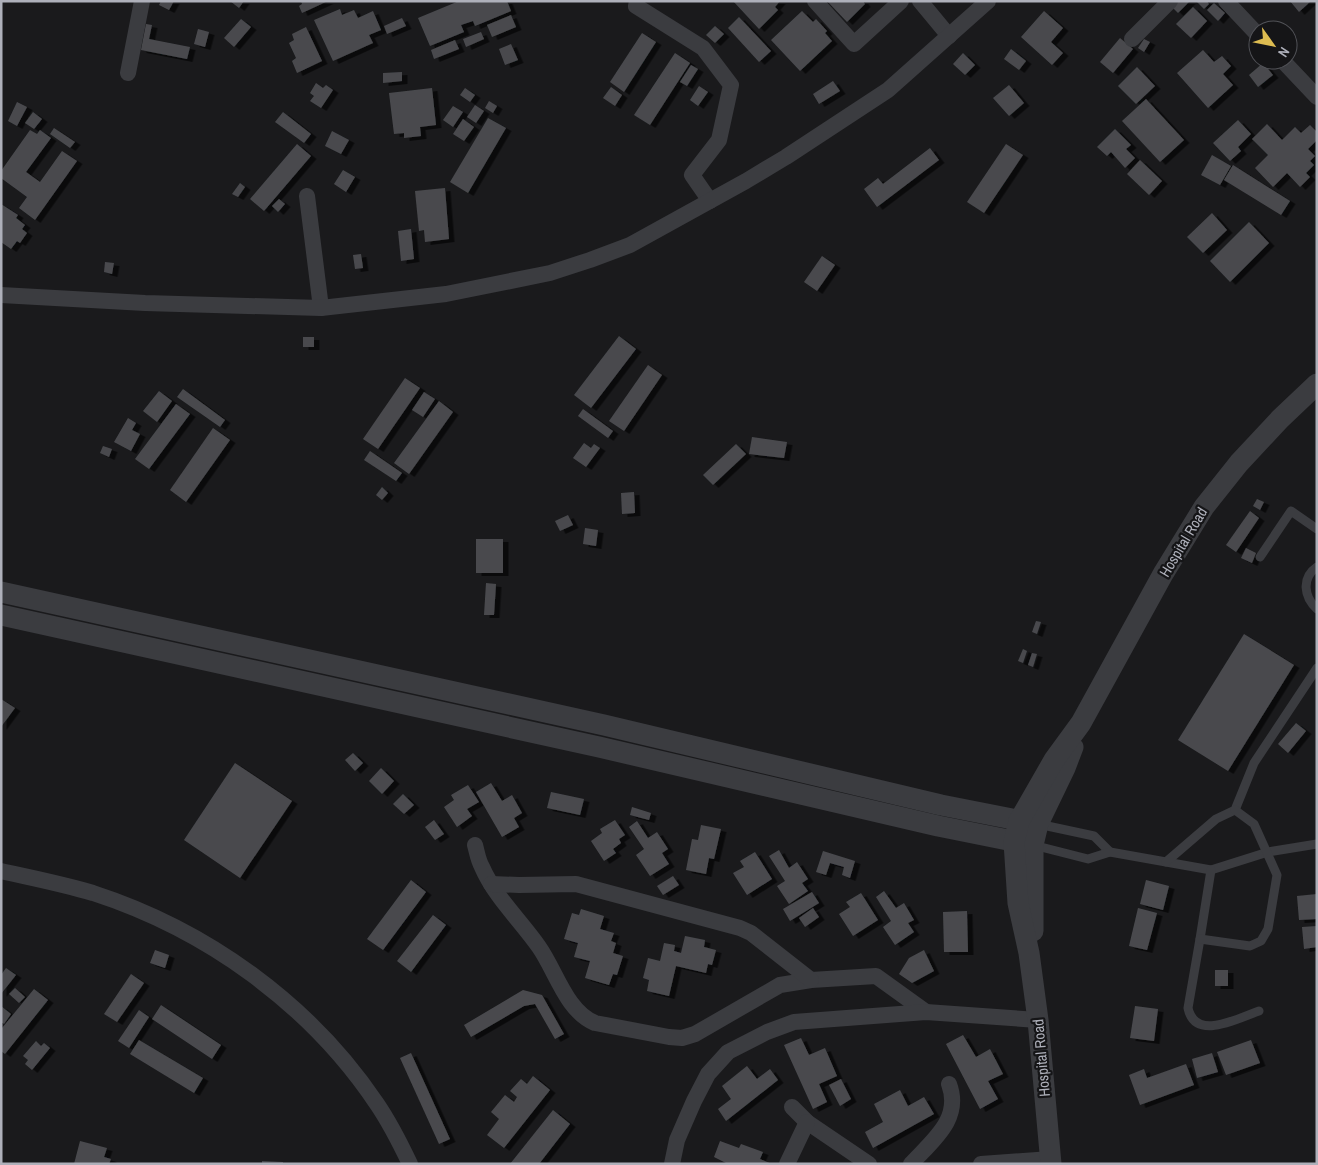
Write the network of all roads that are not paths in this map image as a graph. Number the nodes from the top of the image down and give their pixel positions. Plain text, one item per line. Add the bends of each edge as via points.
1 (142, 1) edge
2 (637, 1) edge
3 (815, 1) edge
4 (901, 1) edge
5 (920, 1) edge
6 (988, 1) edge
7 (1170, 1) edge
8 (1226, 1) edge
9 (1248, 24) edge
10 (949, 36) junction
11 (1132, 39) dead end
12 (1291, 70) edge
13 (128, 72) dead end
14 (1317, 97) edge
15 (307, 196) dead end
16 (710, 201) junction
17 (1, 295) edge
18 (321, 308) junction
19 (1317, 384) edge
20 (1317, 529) edge
21 (1260, 557) dead end
22 (1317, 567) edge
23 (1, 592) edge
24 (1317, 609) edge
25 (1, 614) edge
26 (266, 650) junction
27 (1317, 668) edge
28 (261, 671) junction
29 (604, 725) junction
30 (599, 747) junction
31 (1235, 810) junction
32 (940, 815) junction
33 (1029, 823) junction
34 (1023, 844) junction
35 (1317, 844) edge
36 (475, 845) dead end
37 (1110, 852) junction
38 (1268, 852) junction
39 (1166, 862) junction
40 (1210, 870) junction
41 (1, 871) edge
42 (491, 884) junction
43 (1200, 939) junction
44 (811, 980) junction
45 (1259, 1011) dead end
46 (926, 1012) junction
47 (1038, 1020) junction
48 (948, 1084) dead end
49 (792, 1107) dead end
50 (807, 1122) junction
51 (1051, 1161) edge
52 (410, 1164) edge
53 (672, 1164) edge
54 (787, 1164) edge
55 (869, 1164) edge
56 (911, 1164) edge
57 (981, 1164) edge

1 - 13 street
2 - 16 street via 636,6 703,48 731,85 720,140 692,175
3 - 4 street via 854,44
5 - 10 street
6 - 10 street
7 - 11 street
8 - 9 street
10 - 16 street via 888,90 786,157
12 - 14 street
15 - 18 street
16 - 18 street via 630,244 550,273 446,294
17 - 18 street
19 - 33 street, Hospital Road via 1239,463 1204,507 1081,723 1054,760
20 - 21 lane via 1291,511
22 - 24 lane via 1309,575 1306,590 1311,604
23 - 26 street
25 - 28 street
26 - 28 street
26 - 29 street
27 - 31 lane via 1254,763
28 - 30 street
29 - 30 street
29 - 32 street
30 - 32 street
31 - 38 lane via 1254,824
31 - 39 lane via 1216,819
32 - 33 street
32 - 34 street
33 - 34 street, Hospital Road
33 - 37 lane via 1094,836
34 - 37 lane via 1088,859
34 - 47 street, Hospital Road via 1018,903
35 - 38 lane
36 - 42 street
37 - 39 lane
38 - 40 lane
38 - 43 lane via 1278,875 1264,937 1250,946
39 - 40 lane
40 - 43 lane
41 - 52 street via 64,885 123,904 192,936 241,966 335,1050 378,1105
42 - 44 street via 576,884 740,928
42 - 44 street via 540,948 579,1013 595,1022 682,1038 695,1034 780,985
43 - 45 lane via 1188,1008 1191,1017 1199,1025 1211,1027
44 - 46 street via 876,976
46 - 47 street
46 - 53 street via 794,1022 728,1052 708,1074 694,1101 677,1140
47 - 51 street, Hospital Road
48 - 56 street via 953,1098 948,1121
49 - 50 street
50 - 54 street
50 - 55 street
51 - 57 street

